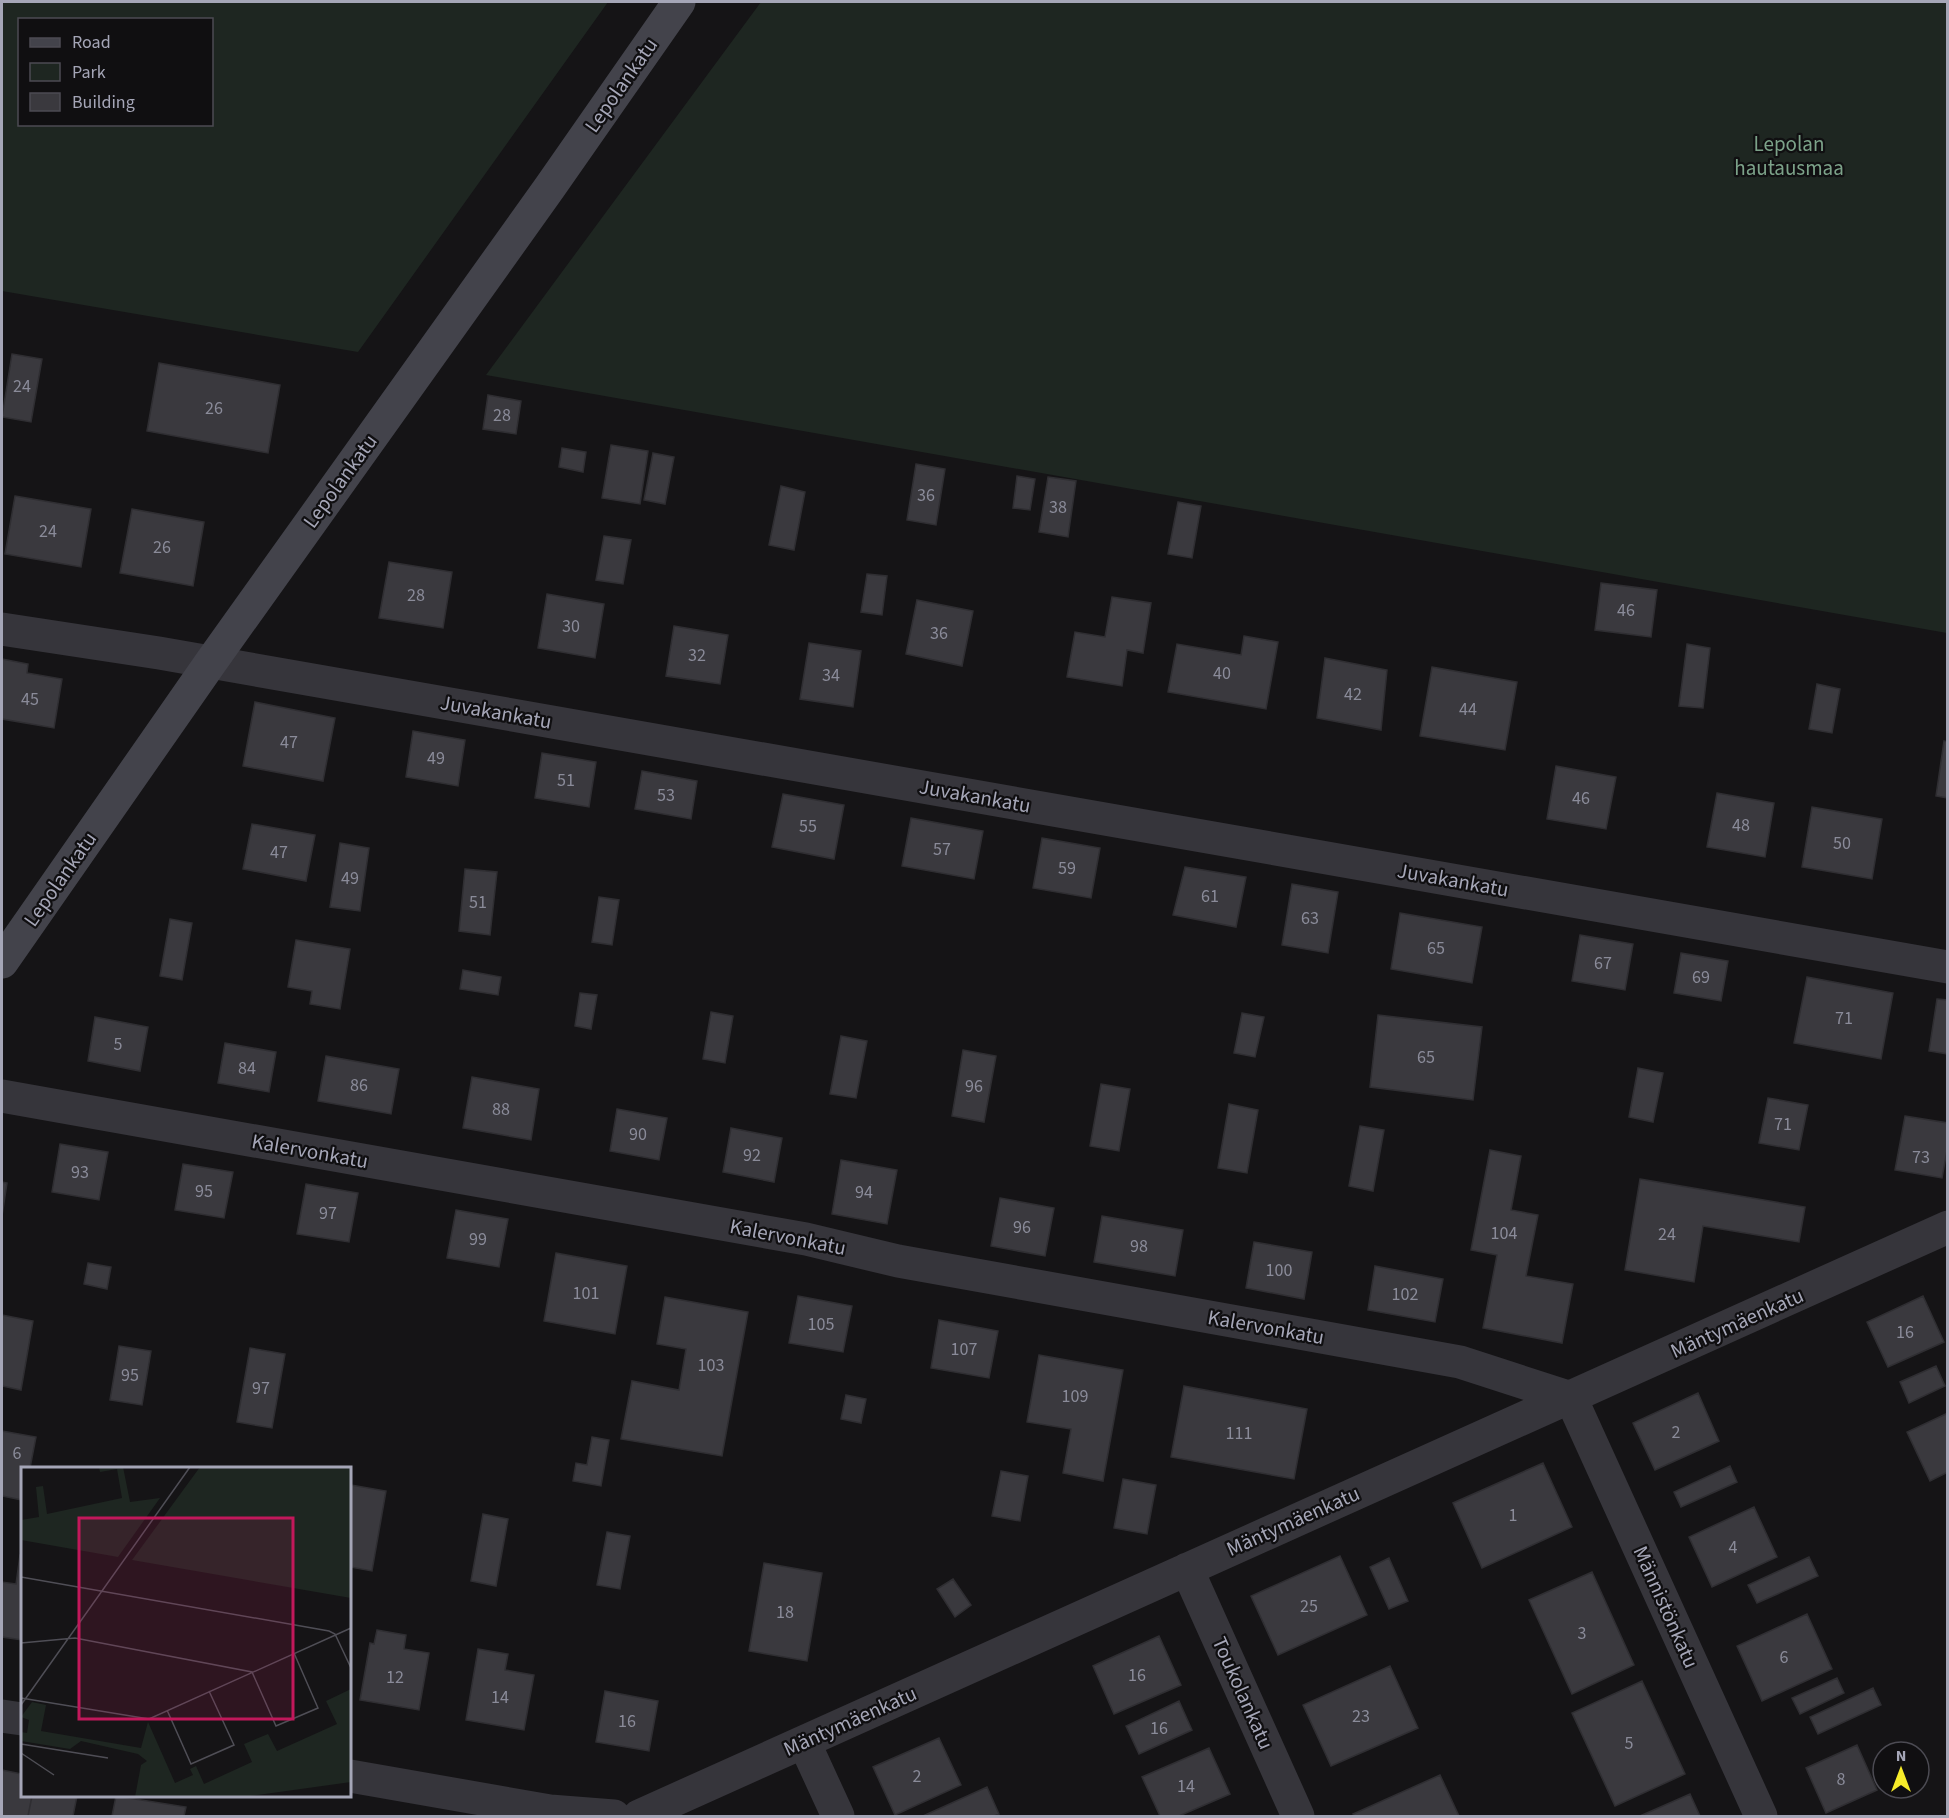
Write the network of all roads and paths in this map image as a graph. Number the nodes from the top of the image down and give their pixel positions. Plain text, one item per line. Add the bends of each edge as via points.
1 (679, 2) edge
2 (2, 629) edge
3 (211, 662) junction
4 (2, 962) edge
5 (1947, 967) edge
6 (2, 1096) edge
7 (1947, 1227) edge
8 (1570, 1398) junction
9 (1187, 1569) junction
10 (2, 1716) edge
11 (21, 1719) edge
12 (804, 1742) junction
13 (351, 1776) edge
14 (614, 1816) edge
15 (639, 1816) edge
16 (838, 1816) edge
17 (1298, 1816) edge
18 (1761, 1816) edge

1 - 3 main road, Lepolankatu
2 - 3 street, Juvakankatu
3 - 4 main road, Lepolankatu
3 - 5 street, Juvakankatu
6 - 8 street, Kalervonkatu via 806,1239 898,1261 1460,1362
7 - 8 street, Mäntymäenkatu
8 - 9 street, Mäntymäenkatu
8 - 18 street, Männistönkatu
9 - 12 street, Mäntymäenkatu
9 - 17 street, Toukolankatu
10 - 11 street
12 - 15 street, Mäntymäenkatu
12 - 16 street
13 - 14 street via 550,1811

